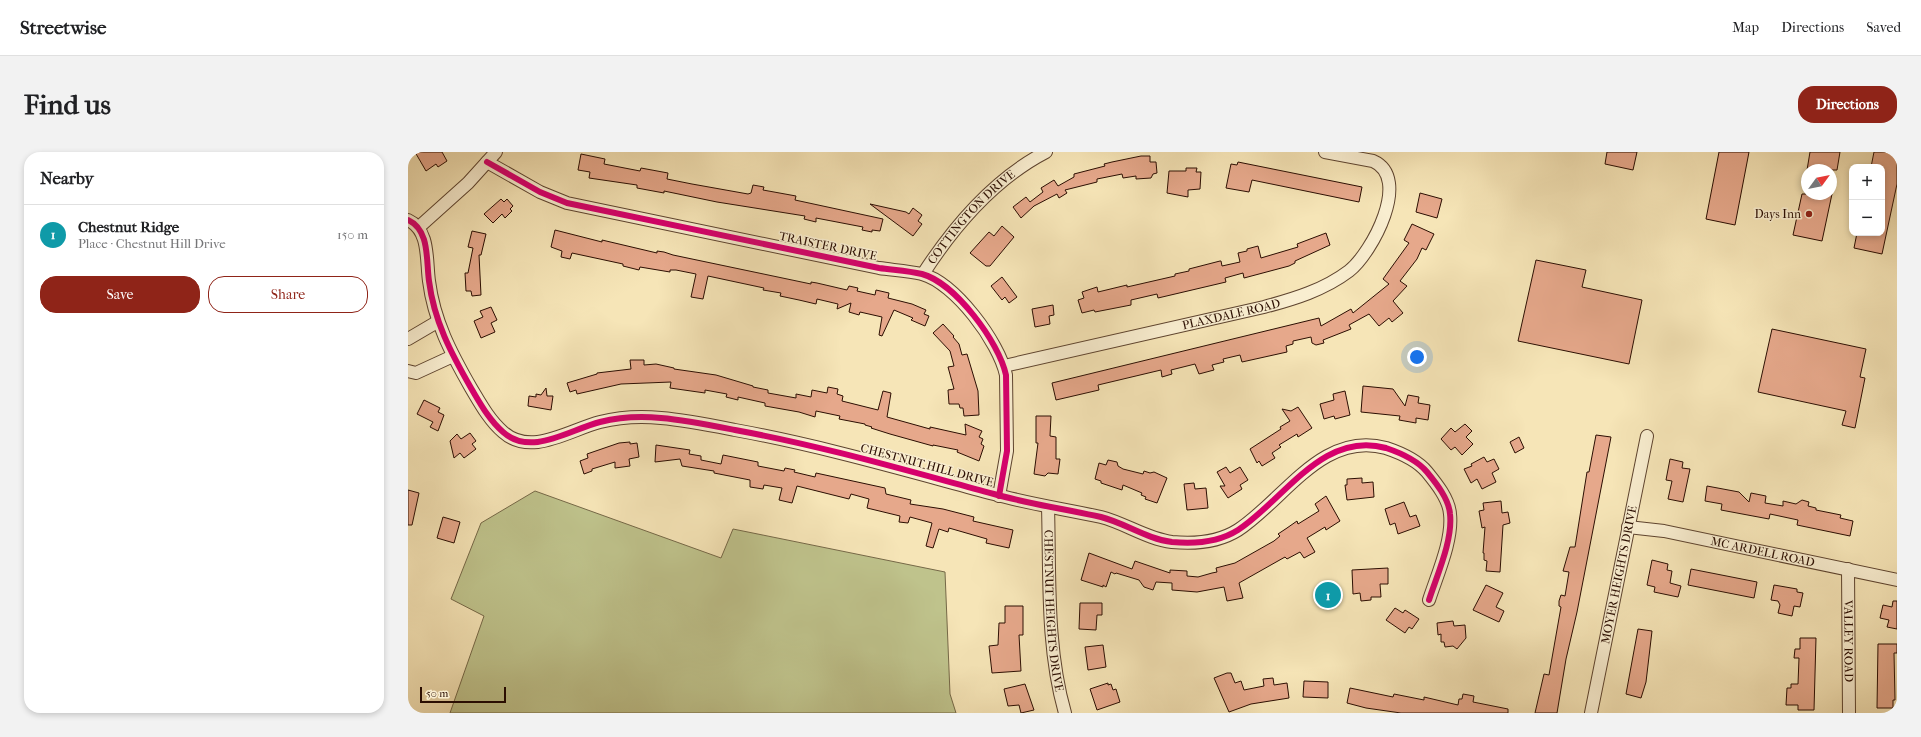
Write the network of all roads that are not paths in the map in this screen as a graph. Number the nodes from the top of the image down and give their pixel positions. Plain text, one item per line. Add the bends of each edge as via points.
1 (496, 152) edge
2 (1046, 152) edge
3 (1325, 152) edge
4 (488, 162) junction
5 (408, 220) edge
6 (419, 227) junction
7 (923, 274) junction
8 (437, 322) junction
9 (408, 339) edge
10 (452, 356) junction
11 (1004, 366) junction
12 (408, 371) edge
13 (1647, 436) dead end
14 (999, 496) junction
15 (1048, 507) junction
16 (1628, 527) junction
17 (1848, 569) junction
18 (1897, 580) edge
19 (1429, 600) dead end
20 (1065, 713) edge
21 (1591, 713) edge
22 (1849, 713) edge

1 - 4 street
2 - 7 street, COTTINGTON DRIVE via 997,185 961,221
3 - 11 street, PLAXDALE ROAD via 1373,161 1380,164 1389,177 1387,205 1382,220 1366,251 1350,270 1332,282 1296,298 1264,307
4 - 6 street
4 - 7 street, TRAISTER DRIVE via 540,192 567,203 879,268
5 - 6 street
6 - 8 street via 424,238
7 - 11 street, TRAISTER DRIVE via 939,282 968,309 983,327
8 - 9 street
8 - 10 street
10 - 12 street via 416,373
10 - 14 street, CHESTNUT HILL DRIVE via 486,412 502,432 524,442 538,443 598,422 628,416 672,419 786,439
11 - 14 street, TRAISTER DRIVE via 1007,451
13 - 16 street, MOYER HEIGHTS DRIVE
14 - 15 street, CHESTNUT HILL DRIVE
15 - 19 street, CHESTNUT HILL DRIVE via 1104,518 1168,542 1201,542 1236,531 1320,460 1340,449 1358,445 1391,449 1410,458 1426,470 1448,504 1451,514 1447,544
15 - 20 street, CHESTNUT HEIGHTS DRIVE via 1053,649 1059,694
16 - 17 street, MC ARDELL ROAD via 1664,531
16 - 21 street, MOYER HEIGHTS DRIVE
17 - 18 street, MC ARDELL ROAD
17 - 22 street, VALLEY ROAD

